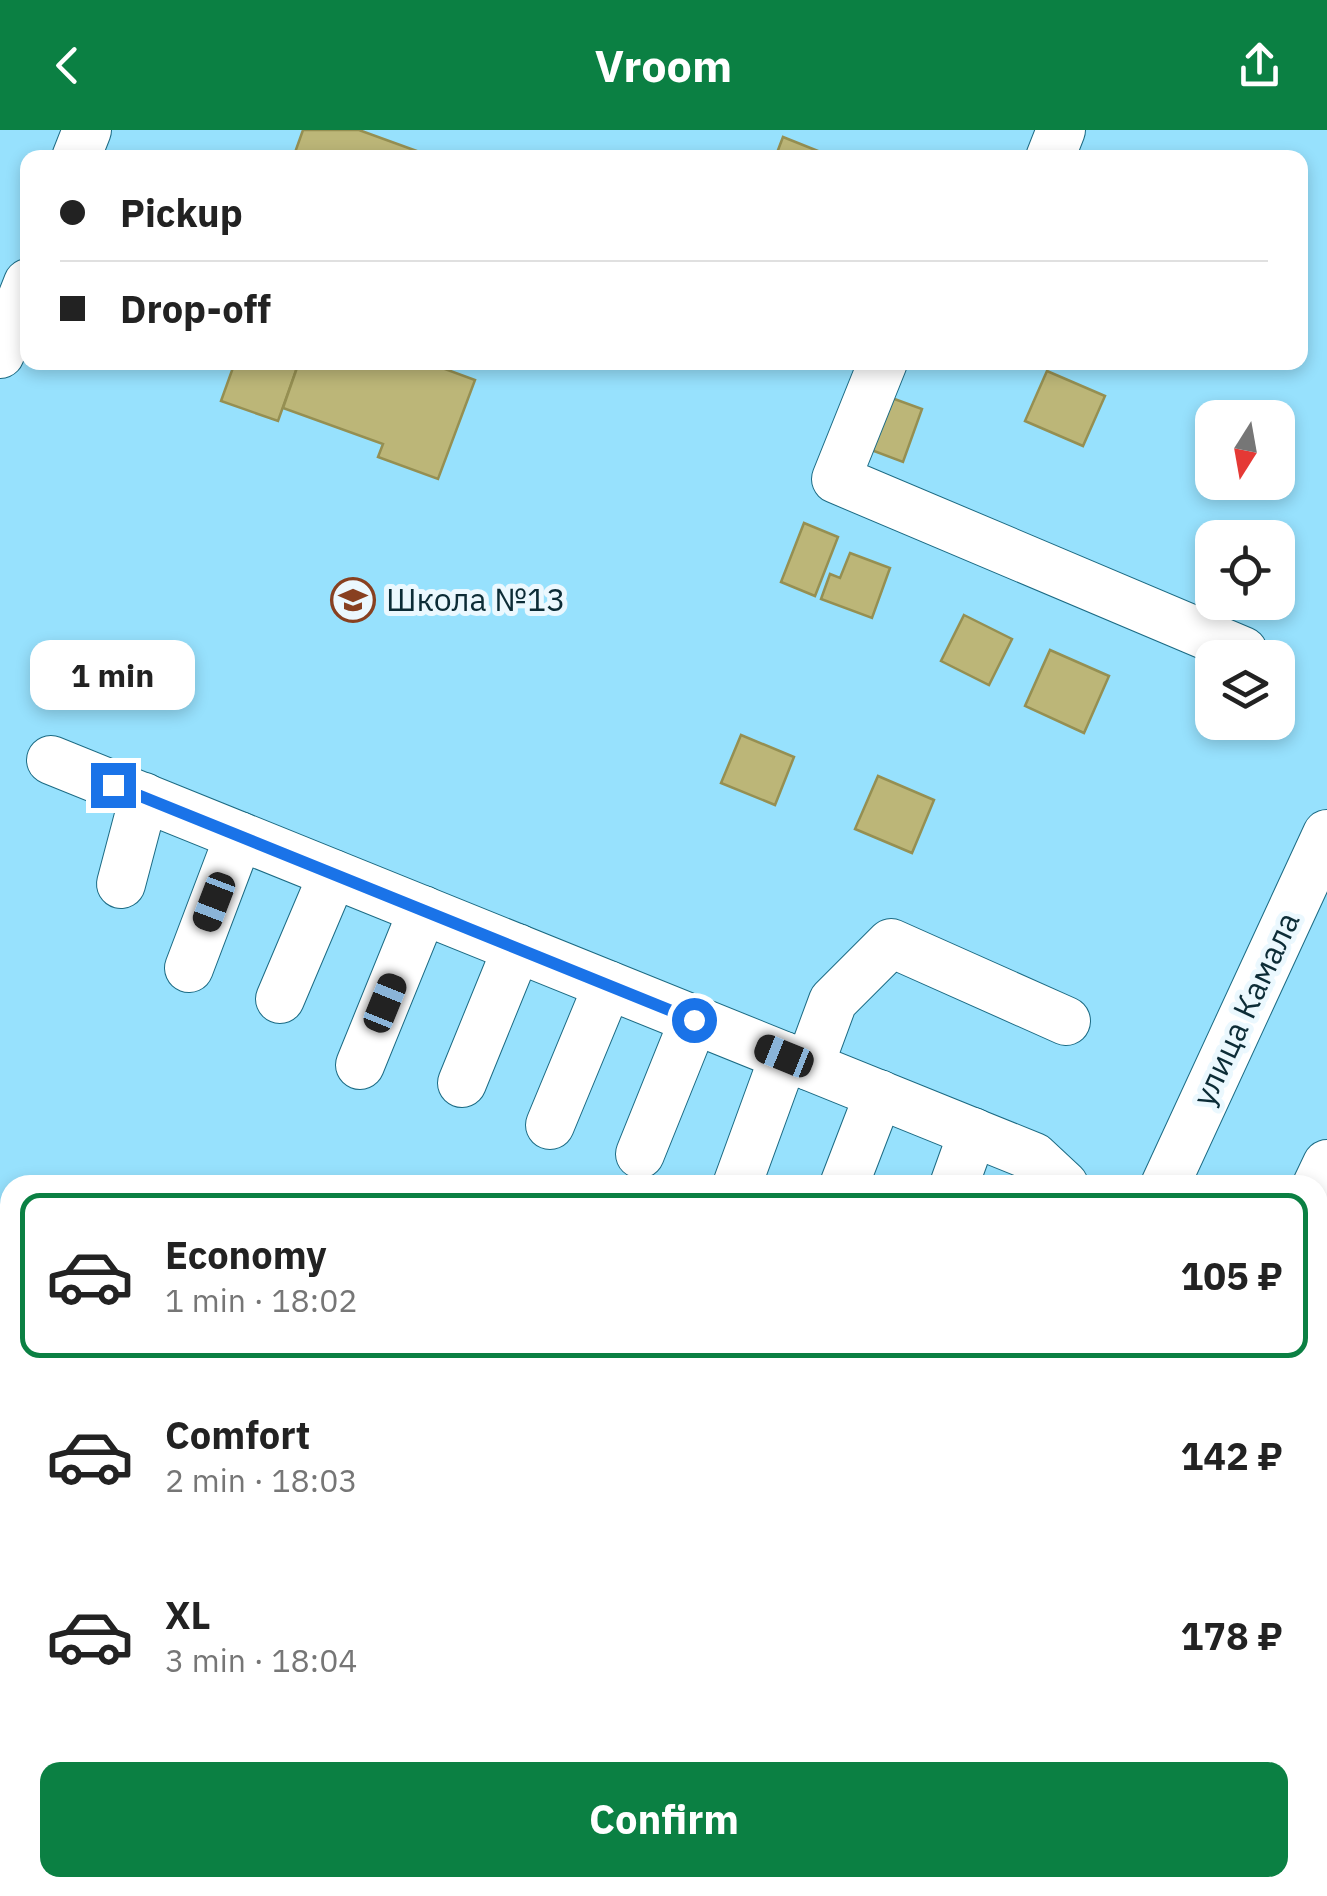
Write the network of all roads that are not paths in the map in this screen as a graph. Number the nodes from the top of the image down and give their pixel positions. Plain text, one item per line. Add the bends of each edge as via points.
1 (20, 303) edge
2 (0, 354) edge
3 (879, 370) edge
4 (1218, 640) edge
5 (51, 760) dead end
6 (144, 797) junction
7 (1327, 834) edge
8 (239, 836) junction
9 (333, 874) junction
10 (121, 884) dead end
11 (423, 910) junction
12 (517, 948) junction
13 (189, 968) dead end
14 (608, 984) junction
15 (280, 998) dead end
16 (694, 1020) junction
17 (1066, 1021) dead end
18 (797, 1061) junction
19 (360, 1065) dead end
20 (462, 1083) dead end
21 (880, 1094) junction
22 (550, 1125) dead end
23 (973, 1132) junction
24 (640, 1154) dead end
25 (742, 1175) edge
26 (848, 1175) edge
27 (958, 1175) edge
28 (1053, 1175) edge
29 (1169, 1175) edge

1 - 2 street
3 - 4 street via 836,479
5 - 6 street
6 - 8 street
6 - 10 street
7 - 29 street, улица Камала
8 - 9 street
8 - 13 street
9 - 11 street
9 - 15 street
11 - 12 street
11 - 19 street
12 - 14 street
12 - 20 street
14 - 16 street
14 - 22 street
16 - 18 street
16 - 24 street
17 - 18 street via 891,943 833,1001
18 - 21 street
18 - 25 street
21 - 23 street
21 - 26 street
23 - 27 street
23 - 28 street via 1034,1157

